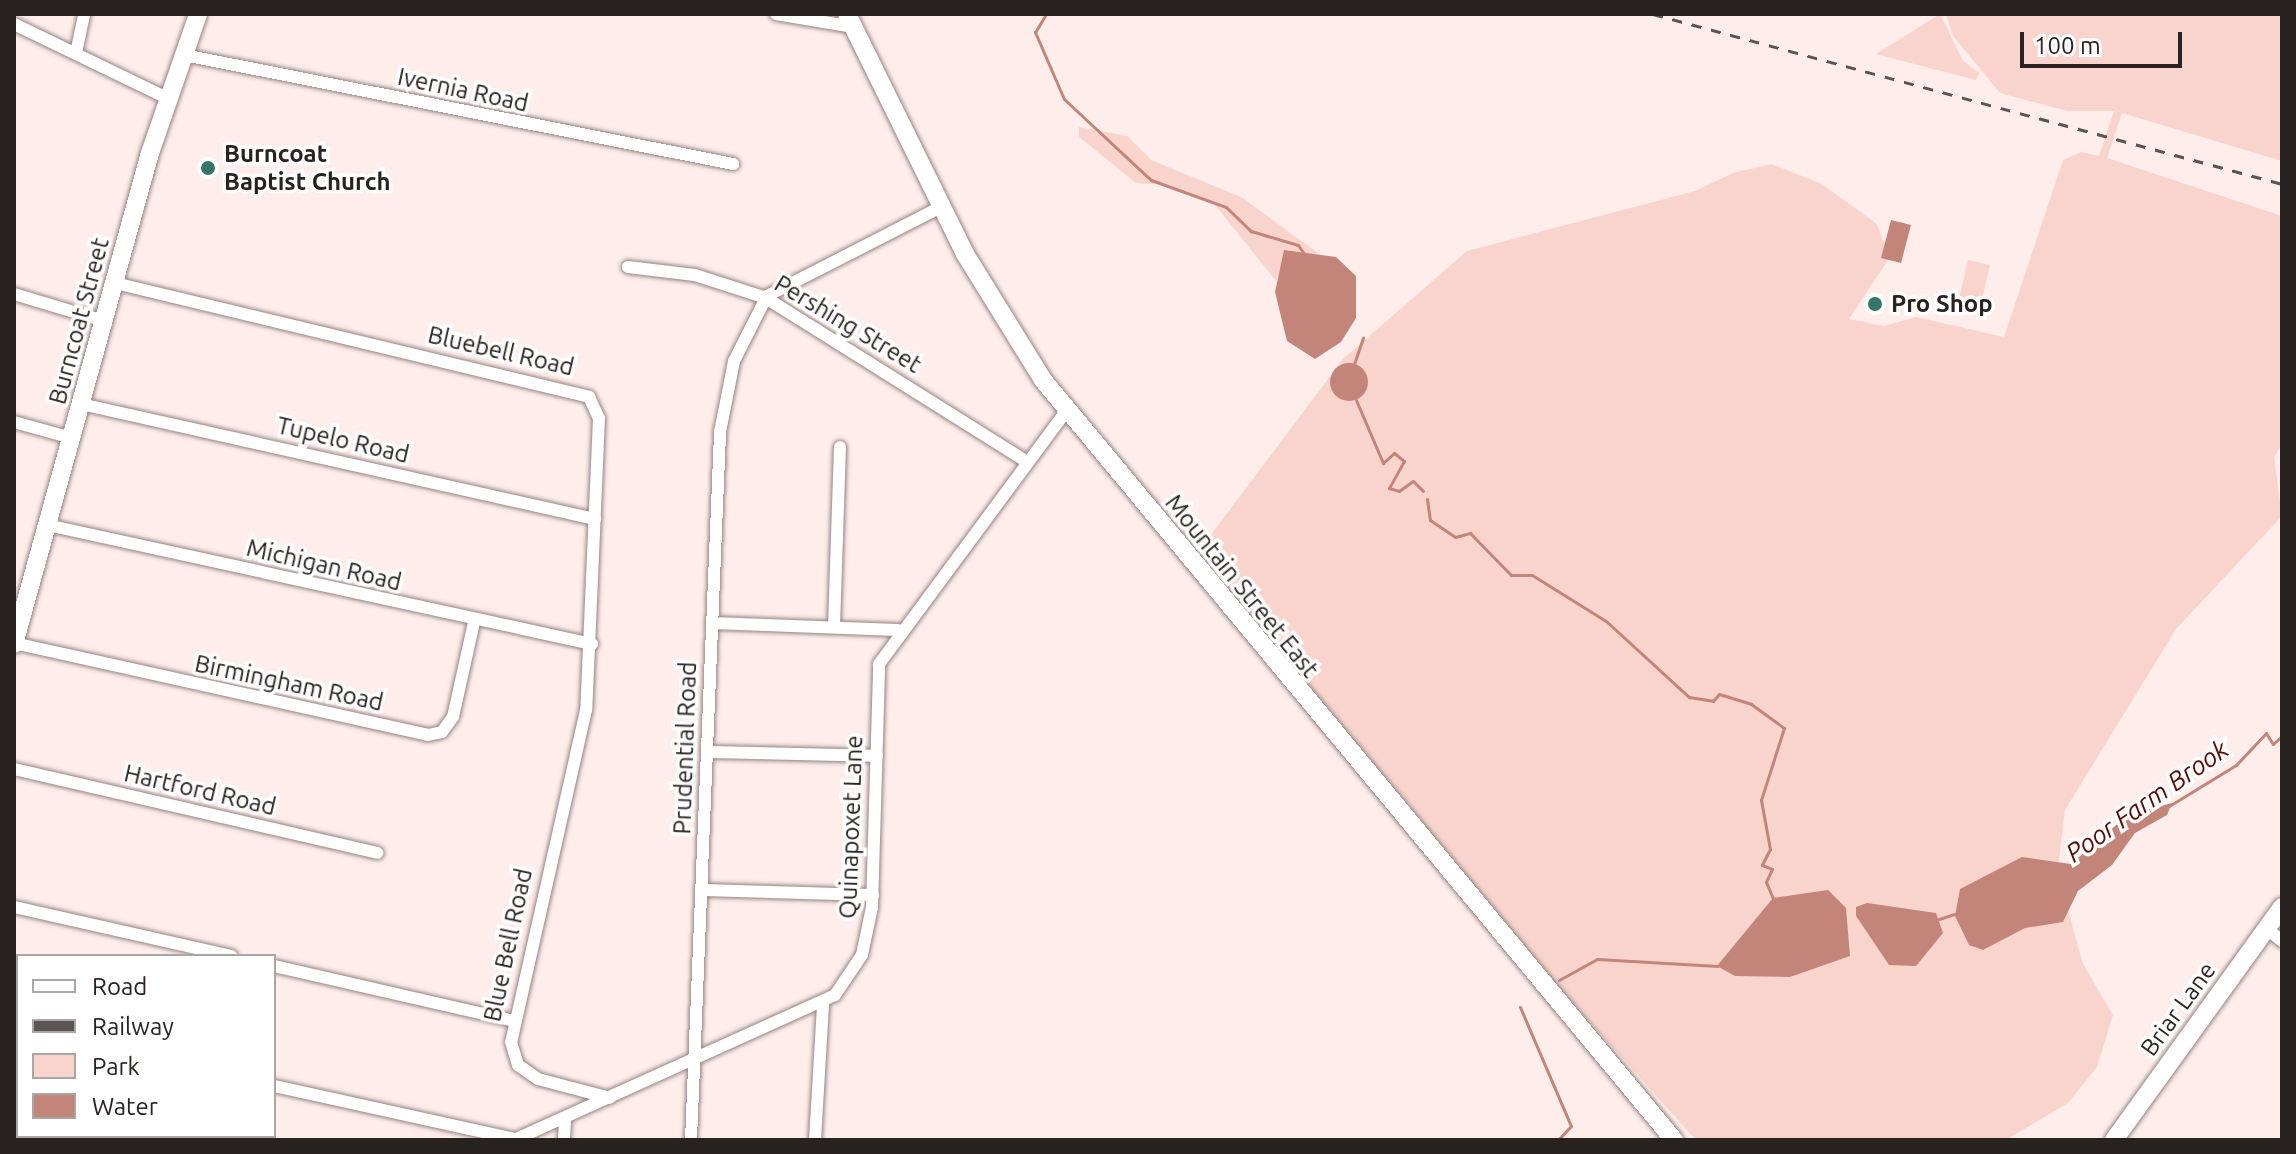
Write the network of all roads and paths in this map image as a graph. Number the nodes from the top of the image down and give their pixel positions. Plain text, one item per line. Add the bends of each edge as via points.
1 (84, 14) edge
2 (198, 14) edge
3 (776, 14) edge
4 (851, 20) edge
5 (14, 24) edge
6 (76, 53) junction
7 (184, 55) junction
8 (169, 99) junction
9 (733, 164) dead end
10 (941, 207) junction
11 (628, 267) dead end
12 (115, 283) junction
13 (14, 294) edge
14 (766, 298) junction
15 (104, 321) junction
16 (81, 404) junction
17 (1067, 410) junction
18 (14, 422) edge
19 (72, 438) junction
20 (840, 447) dead end
21 (1027, 462) junction
22 (595, 519) junction
23 (47, 525) junction
24 (474, 622) junction
25 (712, 623) junction
26 (834, 627) junction
27 (898, 630) junction
28 (14, 644) edge
29 (592, 644) junction
30 (580, 737) joint
31 (707, 752) junction
32 (877, 756) junction
33 (14, 769) edge
34 (377, 853) dead end
35 (701, 890) junction
36 (873, 895) junction
37 (14, 907) edge
38 (2282, 907) edge
39 (2266, 928) junction
40 (2282, 941) edge
41 (223, 954) edge
42 (276, 966) edge
43 (823, 1004) junction
44 (514, 1021) junction
45 (696, 1063) junction
46 (276, 1086) edge
47 (610, 1098) junction
48 (565, 1119) junction
49 (514, 1140) edge
50 (564, 1140) edge
51 (691, 1140) edge
52 (815, 1140) edge
53 (1674, 1140) edge
54 (2114, 1140) edge

1 - 6 street
2 - 7 main road, Burncoat Street
3 - 4 street
4 - 10 main road, Mountain Street East
5 - 6 street
6 - 8 street
7 - 8 main road, Burncoat Street
7 - 9 street, Ivernia Road
8 - 12 main road, Burncoat Street
10 - 14 street
10 - 17 main road, Mountain Street East via 1005,326
11 - 14 street, Pershing Street via 695,275
12 - 15 main road, Burncoat Street
12 - 22 street, Bluebell Road via 578,392 599,418
13 - 15 street
14 - 21 street, Pershing Street
14 - 25 street, Prudential Road via 742,338 720,434
15 - 16 main road, Burncoat Street
16 - 19 main road, Burncoat Street
16 - 22 street, Tupelo Road
17 - 21 street, Quinapoxet Lane
17 - 53 main road, Mountain Street East
18 - 19 street
19 - 23 main road, Burncoat Street
20 - 26 street
21 - 27 street, Quinapoxet Lane
22 - 29 street, Bluebell Road
23 - 24 street, Michigan Road
23 - 28 main road, Burncoat Street
24 - 28 street, Birmingham Road via 454,713 446,729 428,735
24 - 29 street, Michigan Road
25 - 26 street
25 - 31 street, Prudential Road
26 - 27 street
27 - 32 street, Quinapoxet Lane via 879,664
29 - 30 street, Bluebell Road
30 - 44 street, Blue Bell Road
31 - 32 street
31 - 35 street, Prudential Road
32 - 36 street, Quinapoxet Lane
33 - 34 street, Hartford Road
35 - 36 street
35 - 45 street, Prudential Road
36 - 43 street, Quinapoxet Lane via 862,955
37 - 41 street
38 - 39 main road, Briar Lane
39 - 40 street
39 - 54 main road, Briar Lane
42 - 44 street
43 - 45 street, Quinapoxet Lane
43 - 52 street
44 - 47 street, Blue Bell Road via 518,1065 538,1079
45 - 47 street, Quinapoxet Lane
45 - 51 street, Prudential Road
46 - 49 street
47 - 48 street, Quinapoxet Lane
48 - 49 street, Quinapoxet Lane
48 - 50 street

